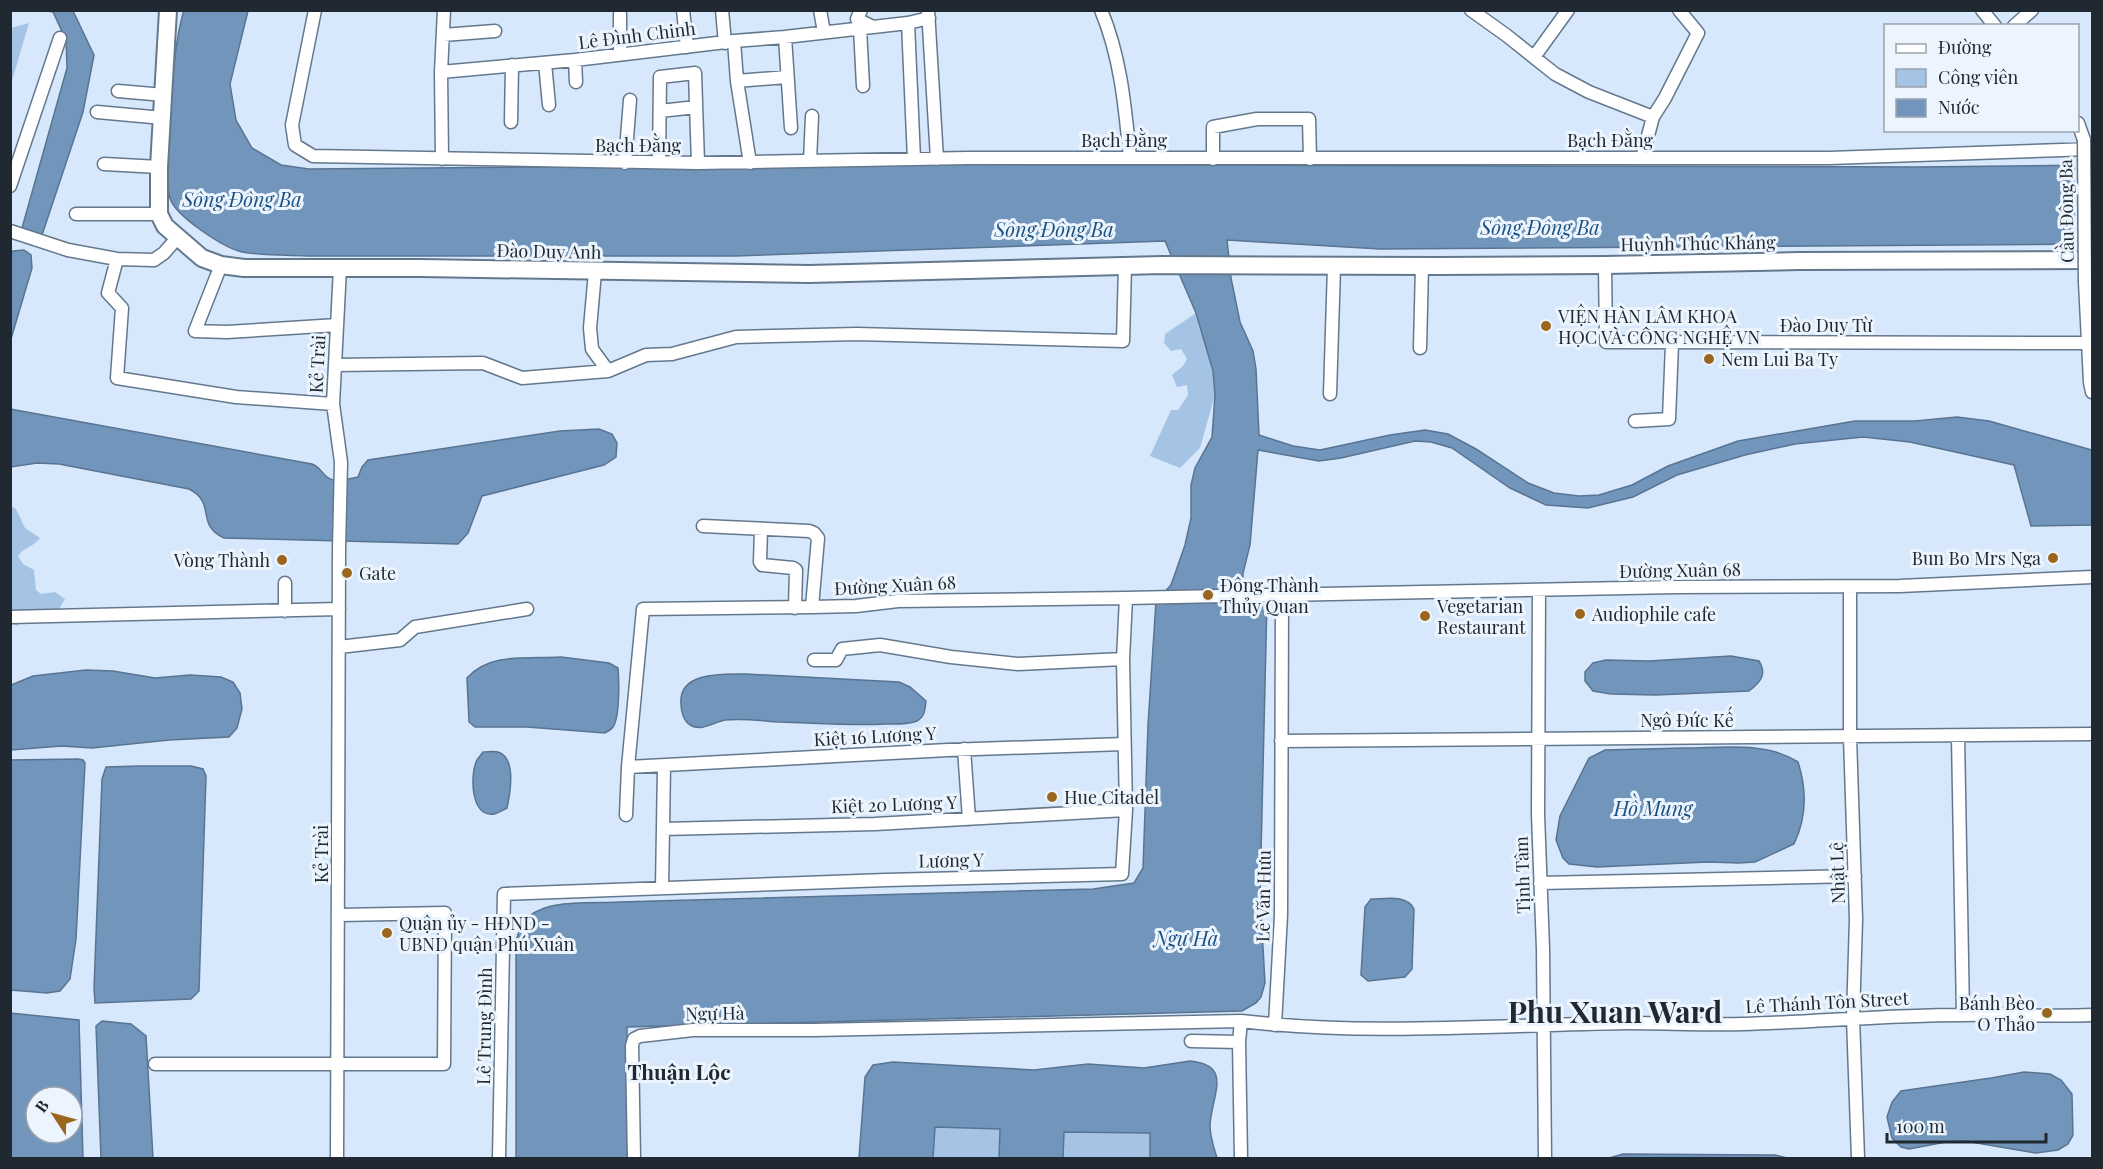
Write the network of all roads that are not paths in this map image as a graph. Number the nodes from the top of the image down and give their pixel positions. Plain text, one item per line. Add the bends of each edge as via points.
1 (168, 10) edge
2 (315, 10) edge
3 (444, 10) edge
4 (683, 10) edge
5 (723, 10) edge
6 (820, 10) edge
7 (861, 10) edge
8 (1101, 10) edge
9 (1471, 10) edge
10 (1568, 10) edge
11 (1679, 10) edge
12 (1982, 10) edge
13 (2032, 10) edge
14 (620, 14) dead end
15 (928, 14) edge
16 (908, 23) junction
17 (1993, 24) edge
18 (2016, 24) edge
19 (866, 27) junction
20 (495, 32) dead end
21 (824, 32) junction
22 (443, 34) junction
23 (785, 37) junction
24 (60, 38) dead end
25 (730, 42) junction
26 (687, 47) junction
27 (615, 55) junction
28 (1534, 57) junction
29 (575, 60) junction
30 (546, 63) junction
31 (512, 65) junction
32 (609, 69) dead end
33 (441, 72) junction
34 (787, 77) junction
35 (737, 81) junction
36 (576, 82) dead end
37 (864, 86) dead end
38 (117, 91) dead end
39 (164, 95) junction
40 (630, 100) dead end
41 (549, 105) dead end
42 (696, 108) junction
43 (660, 111) junction
44 (97, 112) dead end
45 (812, 116) dead end
46 (1653, 117) junction
47 (163, 118) junction
48 (511, 122) dead end
49 (2079, 125) edge
50 (791, 128) dead end
51 (2088, 145) edge
52 (1130, 158) junction
53 (1642, 158) junction
54 (442, 159) junction
55 (914, 159) junction
56 (937, 159) junction
57 (1214, 159) junction
58 (1310, 159) junction
59 (810, 161) junction
60 (659, 162) junction
61 (626, 163) junction
62 (698, 163) junction
63 (750, 163) junction
64 (104, 164) dead end
65 (159, 167) junction
66 (10, 186) edge
67 (76, 214) dead end
68 (159, 214) junction
69 (10, 231) edge
70 (178, 237) junction
71 (117, 259) junction
72 (2092, 260) edge
73 (220, 265) junction
74 (1233, 265) joint
75 (1605, 265) junction
76 (1125, 266) junction
77 (1422, 266) junction
78 (1334, 267) junction
79 (340, 268) junction
80 (595, 272) junction
81 (337, 325) junction
82 (2088, 343) junction
83 (1672, 344) junction
84 (1420, 348) dead end
85 (335, 365) junction
86 (608, 371) junction
87 (2092, 392) edge
88 (1330, 394) dead end
89 (333, 404) junction
90 (1635, 421) dead end
91 (703, 526) dead end
92 (761, 529) junction
93 (2092, 577) edge
94 (285, 584) dead end
95 (1850, 587) junction
96 (1539, 590) junction
97 (1282, 595) junction
98 (1126, 598) junction
99 (812, 607) junction
100 (795, 608) junction
101 (339, 609) junction
102 (527, 609) dead end
103 (285, 611) junction
104 (10, 617) edge
105 (339, 647) junction
106 (1123, 658) junction
107 (814, 660) dead end
108 (2092, 735) edge
109 (1958, 736) junction
110 (1850, 737) junction
111 (1538, 739) junction
112 (1281, 741) junction
113 (1124, 744) junction
114 (964, 749) junction
115 (664, 766) junction
116 (628, 767) junction
117 (1126, 810) junction
118 (626, 815) dead end
119 (969, 819) junction
120 (663, 829) junction
121 (1855, 876) junction
122 (1540, 883) junction
123 (662, 888) junction
124 (504, 894) joint
125 (339, 915) junction
126 (1963, 1015) junction
127 (2092, 1015) edge
128 (1853, 1018) junction
129 (1241, 1021) junction
130 (1275, 1025) junction
131 (1544, 1027) junction
132 (1191, 1041) dead end
133 (1239, 1042) junction
134 (155, 1064) dead end
135 (338, 1065) junction
136 (337, 1158) edge
137 (499, 1158) edge
138 (634, 1158) edge
139 (1241, 1158) edge
140 (1545, 1158) edge
141 (1858, 1158) edge

1 - 39 main road
2 - 54 street, Bạch Đằng via 292,125 295,145 313,156
3 - 22 street
4 - 26 street
5 - 25 street
6 - 21 street
7 - 19 street via 857,19
8 - 52 street via 1119,65
9 - 28 street
10 - 28 street
11 - 46 street via 1698,33
12 - 17 street
13 - 18 street
14 - 27 street
15 - 16 street, Lê Đình Chinh
15 - 56 street
16 - 19 street, Lê Đình Chinh
16 - 55 street
19 - 21 street, Lê Đình Chinh
19 - 37 street
20 - 22 street
21 - 23 street, Lê Đình Chinh
22 - 33 street
23 - 25 street, Lê Đình Chinh
23 - 34 street
24 - 66 street
25 - 26 street, Lê Đình Chinh
25 - 35 street
26 - 27 street, Lê Đình Chinh
27 - 29 street, Lê Đình Chinh
27 - 32 street
28 - 46 street via 1555,74 1589,92
29 - 30 street, Lê Đình Chinh
29 - 36 street
30 - 31 street, Lê Đình Chinh
30 - 41 street
31 - 33 street, Lê Đình Chinh
31 - 48 street
33 - 54 street
34 - 35 street
34 - 50 street
35 - 63 street
38 - 39 street
39 - 47 main road
40 - 61 street
42 - 43 street
42 - 43 street via 694,73 660,78
42 - 62 street
43 - 60 street
44 - 47 street
45 - 59 street
46 - 53 street
47 - 65 main road
49 - 51 street, Cầu Đông Ba
51 - 53 street, Bạch Đằng via 1829,158
51 - 82 street, Cầu Đông Ba, bridge
52 - 56 street, Bạch Đằng
52 - 57 street, Bạch Đằng
53 - 58 street, Bạch Đằng
54 - 61 street, Bạch Đằng
55 - 56 street, Bạch Đằng
55 - 59 street, Bạch Đằng
57 - 58 street, Bạch Đằng
57 - 58 street via 1213,127 1257,119 1309,118
59 - 63 street, Bạch Đằng
60 - 61 street, Bạch Đằng
60 - 62 street, Bạch Đằng
62 - 63 street, Bạch Đằng
64 - 65 street
65 - 68 main road
67 - 68 street
68 - 70 main road, Đào Duy Anh via 165,226
69 - 71 street via 68,250
70 - 71 street via 154,261
70 - 73 main road, Đào Duy Anh via 201,258
71 - 89 street via 108,293 122,308 117,378 236,397
72 - 75 main road, Huỳnh Thúc Kháng
73 - 79 main road, Đào Duy Anh
73 - 81 street via 195,331
74 - 76 main road, Đào Duy Anh
74 - 78 main road, Huỳnh Thúc Kháng
75 - 77 main road, Huỳnh Thúc Kháng
75 - 83 street, Đào Duy Từ via 1606,342
76 - 80 main road, Đào Duy Anh via 809,274
76 - 86 street via 1124,341 857,334 736,338 672,354 646,355
77 - 78 main road, Huỳnh Thúc Kháng
77 - 84 street
78 - 88 street
79 - 80 main road, Đào Duy Anh
79 - 81 street, Kẻ Trài
80 - 86 street via 592,349
81 - 85 street, Kẻ Trài
82 - 83 street, Đào Duy Từ
82 - 87 street
83 - 90 street via 1669,419
85 - 86 street via 483,363 522,378
85 - 89 street, Kẻ Trài
89 - 101 street, Kẻ Trài via 341,462
91 - 92 street
92 - 99 street via 808,531 818,537
92 - 100 street via 762,565 795,570
93 - 95 street, Đường Xuân 68
94 - 103 street
95 - 96 street, Đường Xuân 68
95 - 110 street, Nhật Lệ
96 - 97 street, Đường Xuân 68
96 - 111 street, Tịnh Tâm
97 - 98 street, Đường Xuân 68
97 - 112 street, Lê Văn Hưu
98 - 99 street, Đường Xuân 68 via 897,601
98 - 106 street, Lương Y
99 - 100 street, Đường Xuân 68
100 - 116 street, Đường Xuân 68 via 643,609
101 - 103 street
101 - 105 street, Kẻ Trài
102 - 105 street via 415,627 400,639
103 - 104 street
105 - 125 street, Kẻ Trài
106 - 107 street via 1018,664 880,645 842,649 836,660
106 - 113 street, Lương Y
108 - 109 street, Ngô Đức Kế
109 - 110 street, Ngô Đức Kế
109 - 126 street
110 - 111 street, Ngô Đức Kế
110 - 121 street, Nhật Lệ
111 - 112 street, Ngô Đức Kế
111 - 122 street, Tịnh Tâm
112 - 130 street, Lê Văn Hưu via 1281,915
113 - 114 street, Kiệt 16 Lương Y
113 - 117 street, Lương Y
114 - 115 street, Kiệt 16 Lương Y
114 - 119 street
115 - 116 street, Kiệt 16 Lương Y
115 - 120 street
116 - 118 street
117 - 119 street, Kiệt 20 Lương Y
117 - 123 street, Lương Y via 1122,874
119 - 120 street, Kiệt 20 Lương Y
120 - 123 street
121 - 122 street
121 - 128 street, Nhật Lệ
122 - 131 street, Tịnh Tâm
123 - 124 street, Lương Y
124 - 137 street, Lê Trung Đình
125 - 135 street, Kẻ Trài
125 - 135 street via 445,913 445,924 444,1064
126 - 127 street, Lê Thánh Tôn Street
126 - 128 street, Lê Thánh Tôn Street
128 - 131 street, Lê Thánh Tôn Street
128 - 141 street, Nhật Lệ
129 - 130 street
129 - 133 street
129 - 138 street, Ngự Hà via 693,1030 640,1036 632,1046
130 - 131 street, Lê Thánh Tôn Street
131 - 140 street, Tịnh Tâm
132 - 133 street
133 - 139 street
134 - 135 street
135 - 136 street, Kẻ Trài

